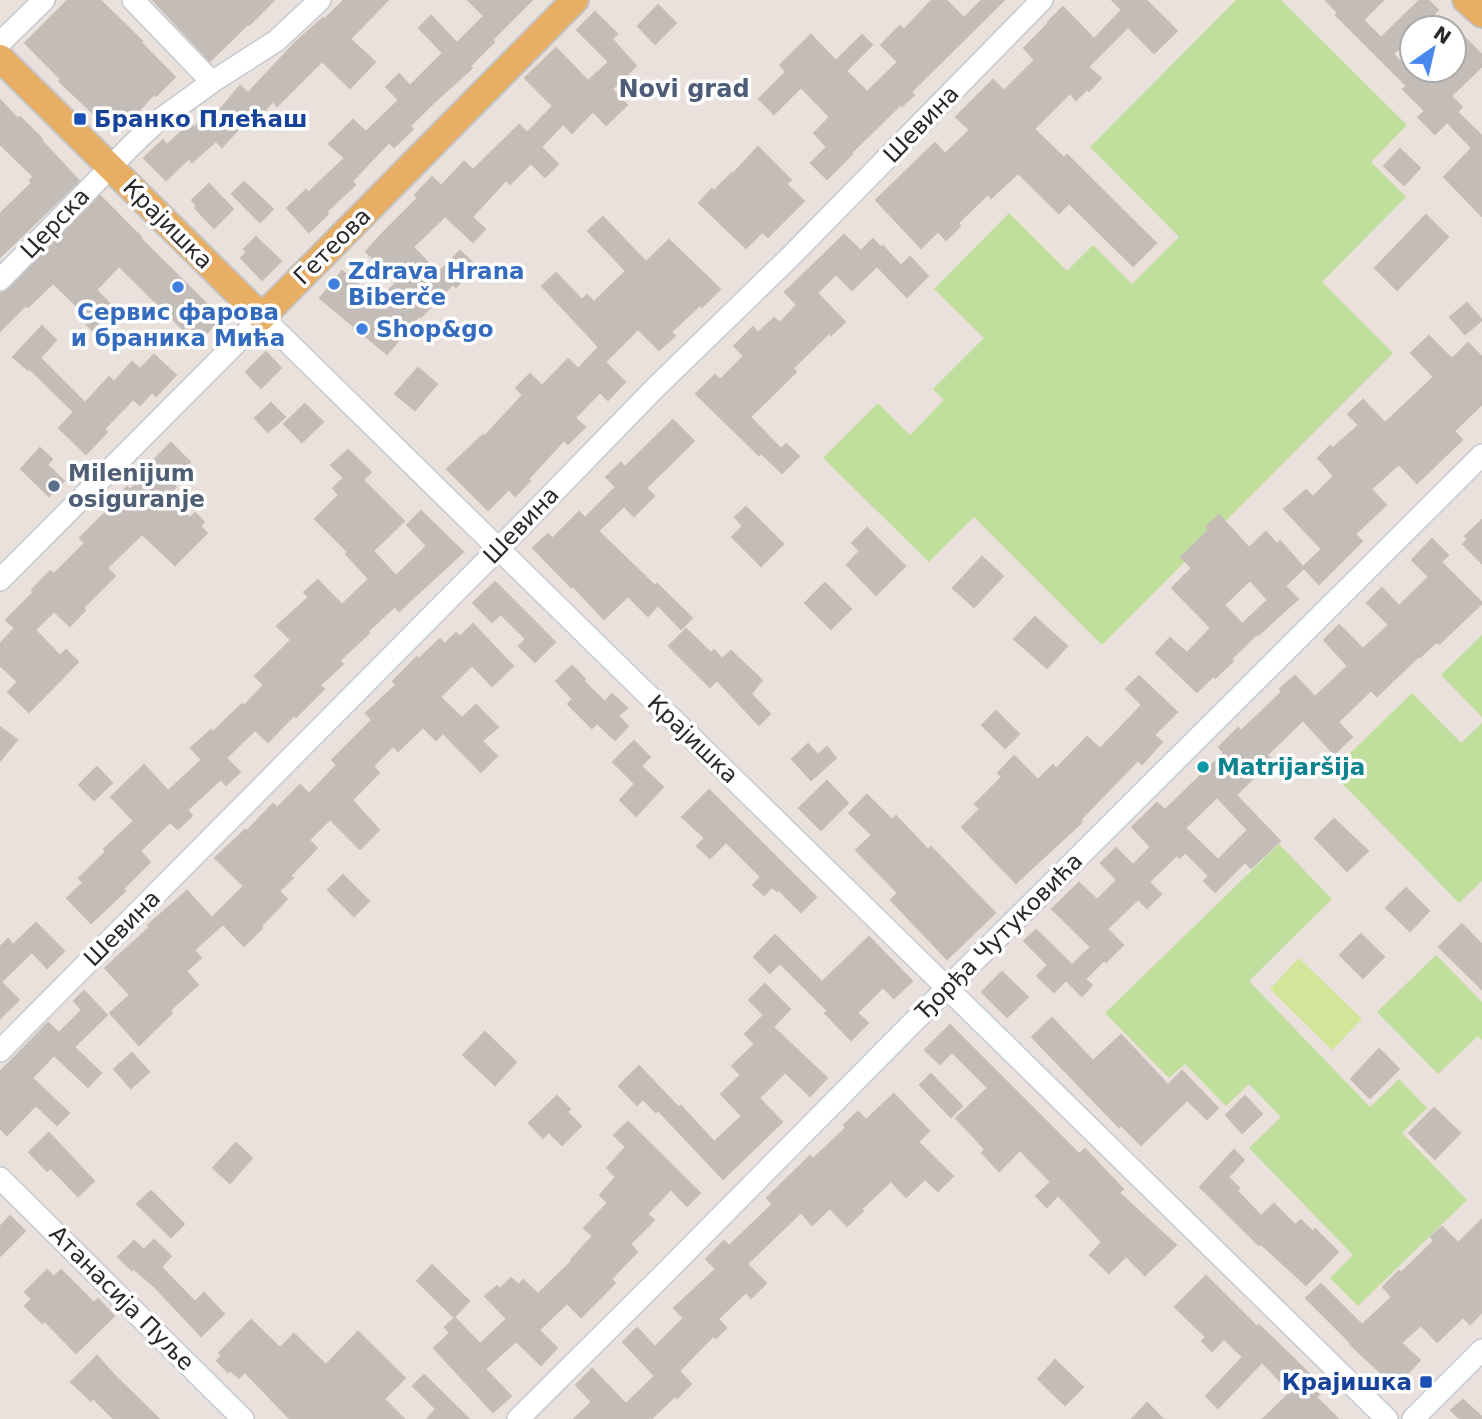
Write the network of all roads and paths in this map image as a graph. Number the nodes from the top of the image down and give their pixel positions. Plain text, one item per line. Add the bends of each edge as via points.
1 (44, 0) edge
2 (133, 0) edge
3 (320, 0) edge
4 (575, 0) edge
5 (1042, 0) edge
6 (1466, 0) edge
7 (1482, 14) edge
8 (0, 43) edge
9 (0, 58) edge
10 (212, 82) junction
11 (111, 166) junction
12 (0, 280) edge
13 (262, 317) junction
14 (1482, 455) edge
15 (499, 548) junction
16 (0, 580) edge
17 (948, 988) junction
18 (0, 1051) edge
19 (0, 1178) edge
20 (1482, 1350) edge
21 (243, 1419) edge
22 (518, 1419) edge
23 (1387, 1419) edge
24 (1413, 1419) edge

1 - 8 street
2 - 10 street
3 - 10 street, Церска via 276,41
4 - 13 main road, Гетеова
5 - 15 street, Шевина
6 - 7 main road
9 - 11 main road, Крајишка
10 - 11 street, Церска via 154,124
11 - 12 street, Церска
11 - 13 main road, Крајишка
13 - 15 street, Крајишка
13 - 16 street, Гетеова
14 - 17 street, Ђорђа Чутуковића
15 - 17 street, Крајишка
15 - 18 street, Шевина
17 - 22 street, Ђорђа Чутуковића
17 - 23 street, Крајишка
19 - 21 street, Атанасија Пуље
20 - 24 street

